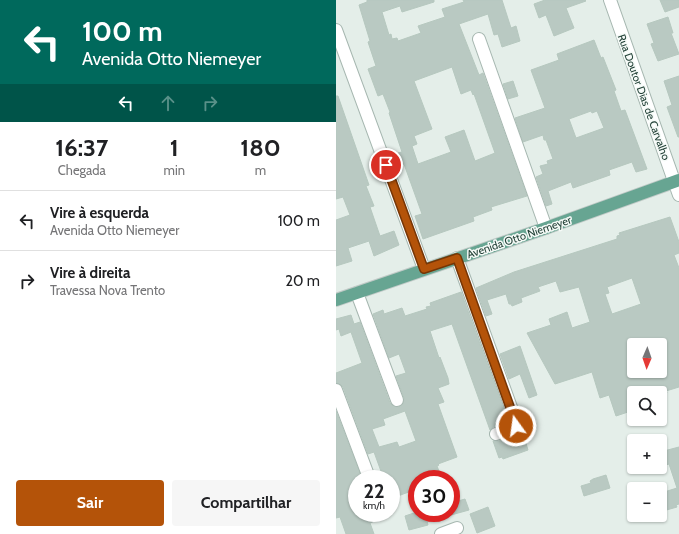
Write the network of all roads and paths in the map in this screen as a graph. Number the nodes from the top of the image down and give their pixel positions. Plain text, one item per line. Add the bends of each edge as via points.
1 (610, 0) edge
2 (336, 30) edge
3 (479, 39) dead end
4 (677, 180) edge
5 (679, 194) edge
6 (546, 228) junction
7 (457, 258) junction
8 (424, 269) junction
9 (357, 293) junction
10 (336, 300) edge
11 (336, 390) edge
12 (397, 400) dead end
13 (496, 434) dead end
14 (366, 470) edge
15 (457, 528) dead end
16 (441, 534) edge

1 - 4 street, Rua Doutor Dias de Carvalho
2 - 8 street
3 - 6 street
4 - 5 street, Rua Doutor Dias de Carvalho
4 - 6 main road, Avenida Otto Niemeyer
6 - 7 main road, Avenida Otto Niemeyer
7 - 8 main road, Avenida Otto Niemeyer
7 - 13 street via 516,424
8 - 9 main road, Avenida Otto Niemeyer
9 - 10 main road, Avenida Otto Niemeyer
9 - 12 street
11 - 14 street
15 - 16 street

